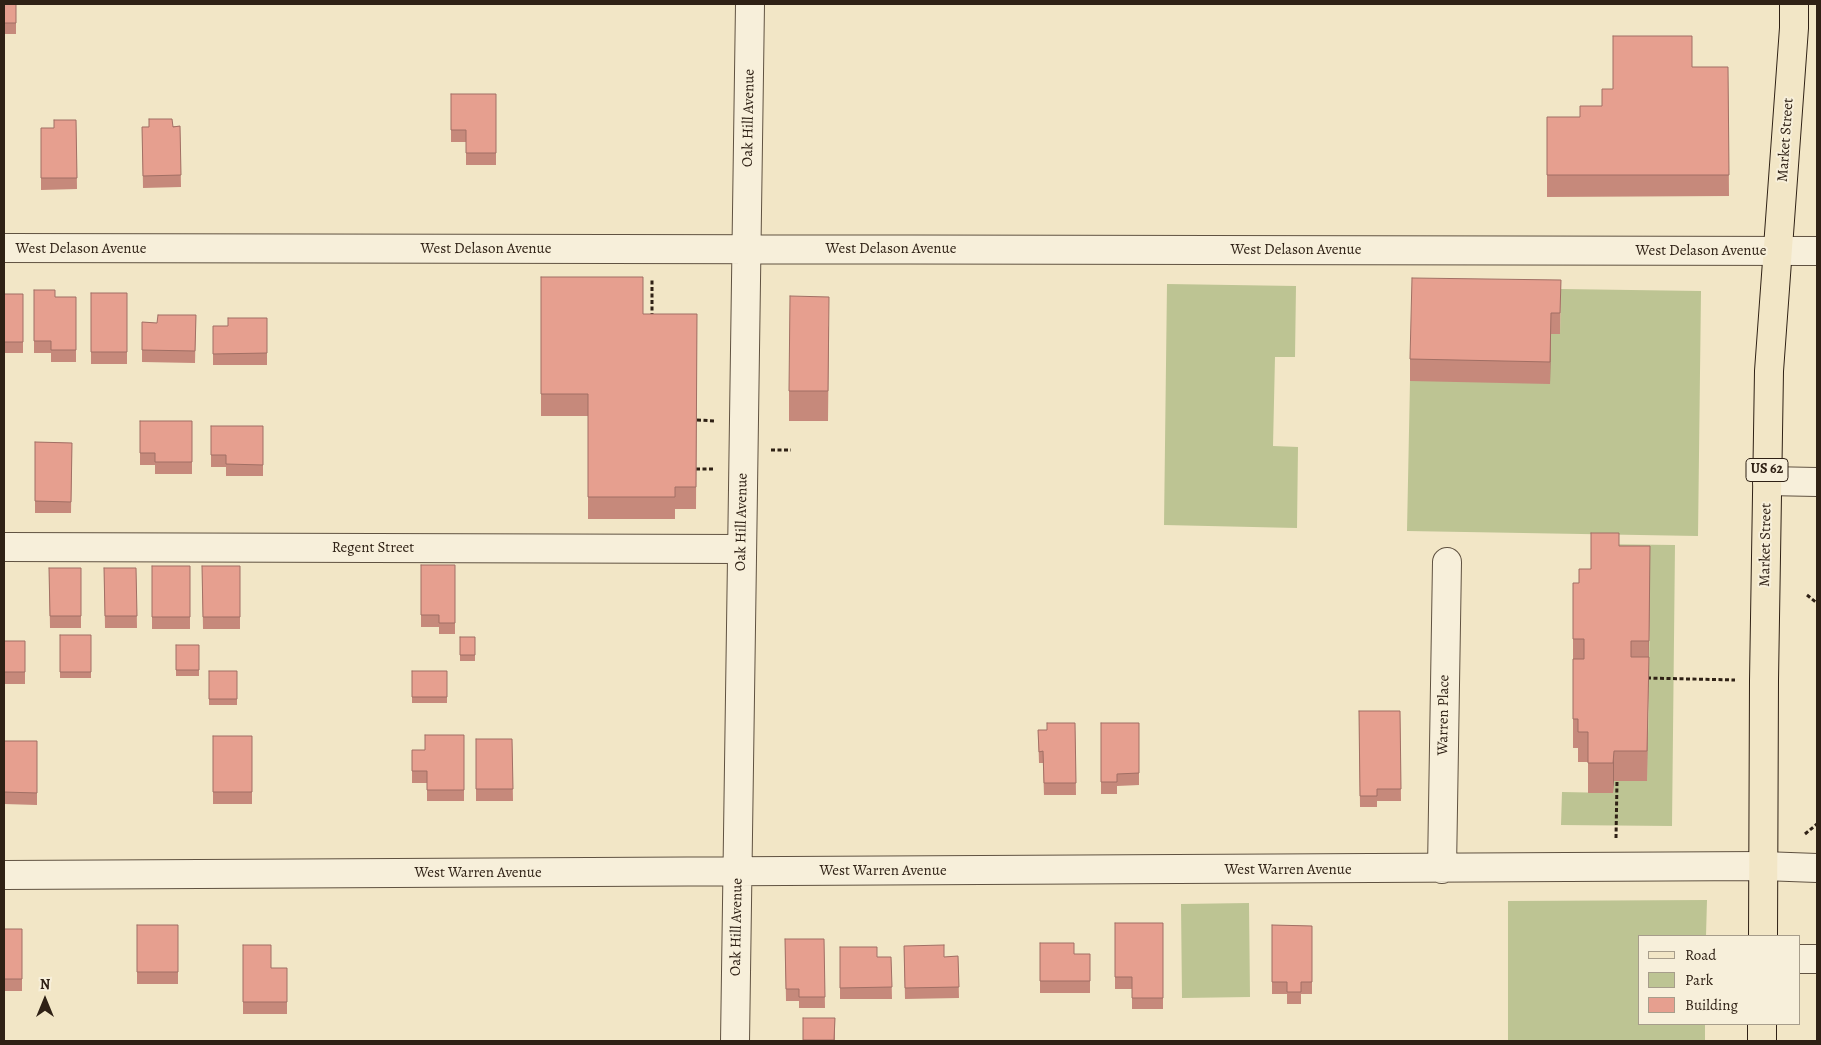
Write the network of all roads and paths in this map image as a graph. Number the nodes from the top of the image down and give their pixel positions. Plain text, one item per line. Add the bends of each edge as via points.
1 (750, 4) edge
2 (1794, 4) edge
3 (4, 248) edge
4 (747, 249) junction
5 (1777, 251) junction
6 (1817, 251) edge
7 (652, 280) dead end
8 (652, 326) edge
9 (696, 420) edge
10 (715, 421) dead end
11 (770, 450) dead end
12 (790, 450) dead end
13 (696, 469) edge
14 (714, 469) dead end
15 (1767, 482) junction
16 (1817, 482) edge
17 (4, 547) edge
18 (742, 549) junction
19 (1447, 562) dead end
20 (1807, 595) dead end
21 (1817, 602) edge
22 (1641, 678) edge
23 (1764, 680) junction
24 (1617, 781) edge
25 (1817, 824) edge
26 (1805, 834) dead end
27 (1763, 866) junction
28 (1615, 867) junction
29 (1817, 868) edge
30 (1442, 869) junction
31 (737, 871) junction
32 (4, 875) edge
33 (1763, 935) edge
34 (1801, 959) edge
35 (1817, 959) edge
36 (1762, 1025) edge
37 (735, 1041) edge
38 (1762, 1041) edge

1 - 4 street, Oak Hill Avenue
2 - 5 main road, Market Street / US 62
3 - 4 street, West Delason Avenue
4 - 5 street, West Delason Avenue
4 - 18 street, Oak Hill Avenue
5 - 6 street, West Delason Avenue
5 - 15 main road, Market Street / US 62 via 1769,371
7 - 8 path
9 - 10 path
11 - 12 path
13 - 14 path
15 - 16 street
15 - 23 main road, Market Street / US 62
17 - 18 street, Regent Street
18 - 31 street, Oak Hill Avenue
19 - 30 street, Warren Place
20 - 21 path
22 - 23 path
23 - 27 main road, Market Street / US 62
24 - 28 path
25 - 26 path
27 - 28 street, West Warren Avenue
27 - 29 street, West Warren Avenue
27 - 33 main road, Market Street / US 62
28 - 30 street, West Warren Avenue
30 - 31 street, West Warren Avenue
31 - 32 street, West Warren Avenue
31 - 37 street, Oak Hill Avenue
34 - 35 street
36 - 38 main road

